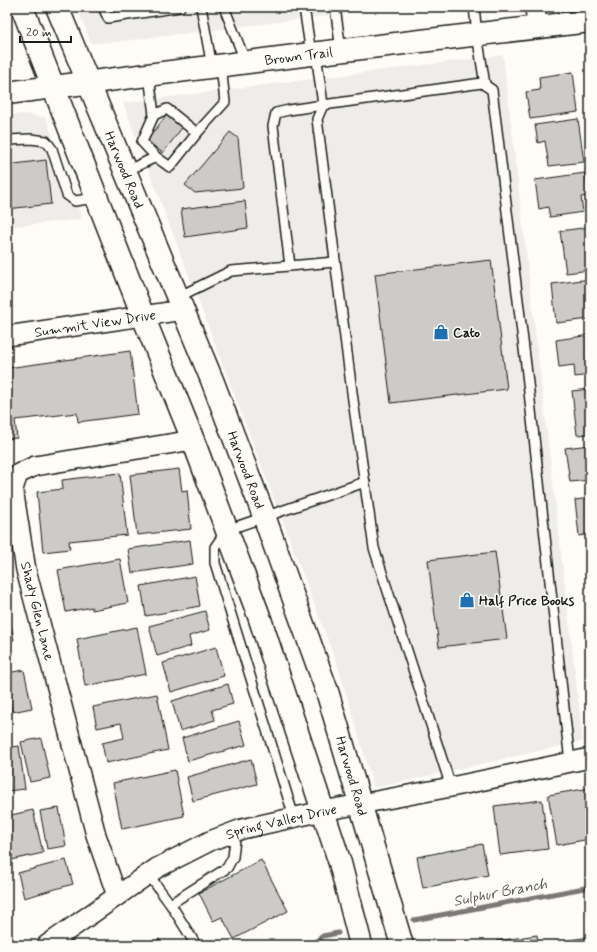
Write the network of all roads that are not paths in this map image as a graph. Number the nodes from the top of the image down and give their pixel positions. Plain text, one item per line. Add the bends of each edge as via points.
1 (22, 7) edge
2 (57, 7) edge
3 (103, 7) edge
4 (180, 7) edge
5 (201, 7) edge
6 (224, 7) edge
7 (304, 7) edge
8 (335, 7) edge
9 (474, 7) edge
10 (536, 17) edge
11 (590, 21) edge
12 (477, 34) junction
13 (341, 50) junction
14 (313, 54) junction
15 (246, 62) junction
16 (217, 67) junction
17 (149, 75) junction
18 (89, 83) junction
19 (485, 85) junction
20 (53, 87) junction
21 (7, 93) edge
22 (323, 105) junction
23 (154, 116) junction
24 (197, 133) junction
25 (7, 140) edge
26 (156, 157) junction
27 (126, 171) junction
28 (96, 198) junction
29 (335, 262) junction
30 (290, 266) junction
31 (181, 304) junction
32 (143, 316) junction
33 (7, 336) edge
34 (193, 440) junction
35 (364, 482) junction
36 (264, 516) junction
37 (227, 530) junction
38 (590, 758) edge
39 (570, 762) junction
40 (451, 787) junction
41 (360, 803) junction
42 (323, 811) junction
43 (294, 817) junction
44 (236, 831) junction
45 (148, 874) junction
46 (117, 896) junction
47 (171, 905) junction
48 (47, 945) edge
49 (196, 945) edge
50 (361, 945) edge
51 (402, 945) edge

1 - 20 main road
2 - 18 main road, Harwood Road
3 - 4 lane via 108,18
5 - 16 lane
6 - 15 lane
7 - 14 lane
8 - 13 lane
9 - 12 lane
10 - 11 main road, Brown Trail
10 - 12 main road, Brown Trail
12 - 13 main road, Brown Trail
12 - 19 lane
13 - 14 main road, Brown Trail
14 - 15 main road, Brown Trail
14 - 22 lane
15 - 16 main road, Brown Trail
16 - 17 main road, Brown Trail
16 - 24 lane via 224,102
17 - 18 main road, Brown Trail
17 - 23 lane
18 - 20 main road, Brown Trail
18 - 27 main road, Harwood Road
19 - 22 lane via 482,83
19 - 39 lane via 492,90 526,365
20 - 21 main road, Brown Trail
20 - 28 main road
22 - 29 lane via 318,119
22 - 30 lane via 276,113 273,126
23 - 24 lane via 167,109
23 - 26 lane via 142,142
24 - 26 lane via 170,167
25 - 28 lane via 31,138 46,141 52,149 67,195 75,201
26 - 27 lane
27 - 31 main road, Harwood Road
28 - 32 main road
29 - 30 lane
29 - 35 lane
30 - 31 lane via 231,271
31 - 32 street, Summit View Drive
31 - 36 main road, Harwood Road
32 - 33 street, Summit View Drive
32 - 34 main road
34 - 37 main road
34 - 46 street, Shady Glen Lane via 35,466 18,474 13,489 26,570 96,834
35 - 36 lane
35 - 40 lane via 374,548
36 - 37 lane
36 - 41 main road, Harwood Road via 327,691
37 - 42 main road via 259,616
37 - 43 lane via 215,547 215,563
38 - 39 street, Spring Valley Drive
39 - 40 street, Spring Valley Drive
40 - 41 street, Spring Valley Drive
41 - 42 street, Spring Valley Drive
41 - 51 main road, Harwood Road
42 - 43 street, Spring Valley Drive
42 - 50 main road via 340,863
43 - 44 street, Spring Valley Drive
44 - 45 street, Spring Valley Drive via 210,841
44 - 47 lane via 233,857 227,868
45 - 46 street, Spring Valley Drive
45 - 47 lane
46 - 48 street, Spring Valley Drive
47 - 49 lane

